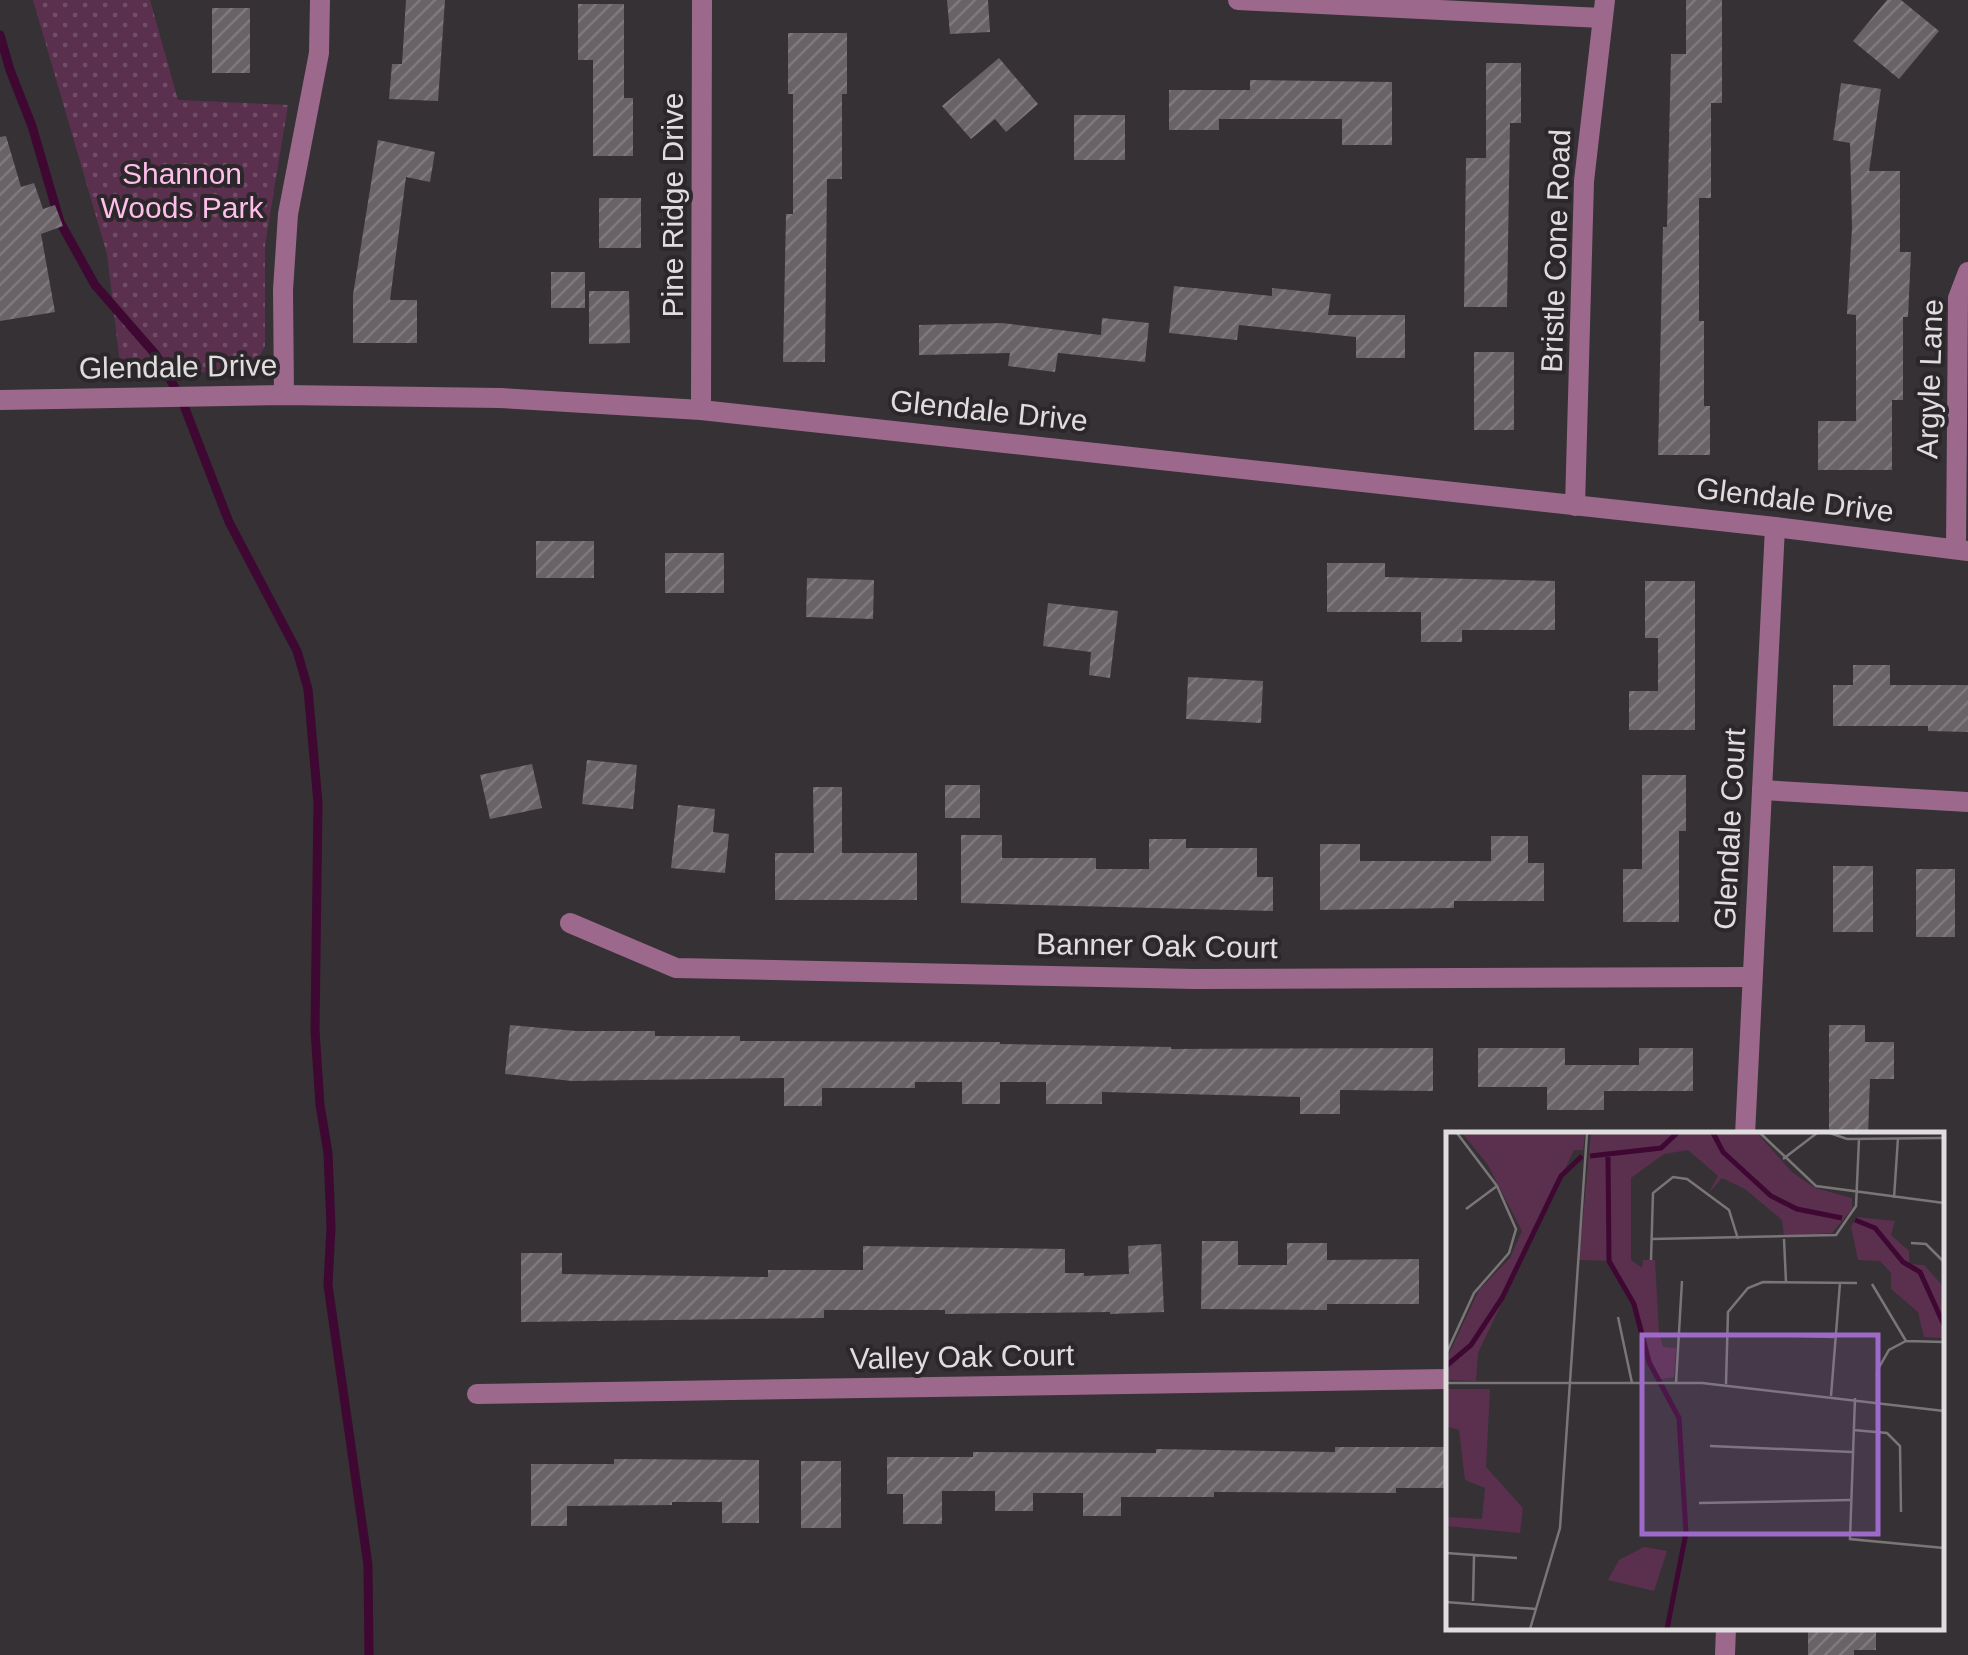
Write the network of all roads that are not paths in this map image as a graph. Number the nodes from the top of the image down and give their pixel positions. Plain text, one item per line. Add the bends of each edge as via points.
1 (320, 0) edge
2 (702, 0) edge
3 (1238, 0) edge
4 (1604, 9) edge
5 (1968, 272) edge
6 (284, 396) junction
7 (0, 400) edge
8 (701, 410) junction
9 (1575, 506) junction
10 (1775, 527) junction
11 (1962, 550) edge
12 (1762, 790) junction
13 (1968, 802) edge
14 (570, 922) dead end
15 (1751, 977) junction
16 (1745, 1132) edge
17 (1446, 1380) edge
18 (477, 1394) dead end
19 (1726, 1630) edge
20 (1724, 1655) edge

1 - 6 street via 320,52 288,214
2 - 8 street, Pine Ridge Drive
3 - 4 street
4 - 9 street, Bristle Cone Road via 1584,181
5 - 11 street, Argyle Lane via 1958,298
6 - 7 street, Glendale Drive
6 - 8 street, Glendale Drive via 500,398
8 - 9 street, Glendale Drive
9 - 10 street, Glendale Drive
10 - 11 street, Glendale Drive
10 - 12 street, Glendale Court
12 - 13 street
12 - 15 street, Glendale Court
14 - 15 street, Banner Oak Court via 676,968 1194,978
15 - 16 street, Glendale Court
17 - 18 street, Valley Oak Court
19 - 20 street

